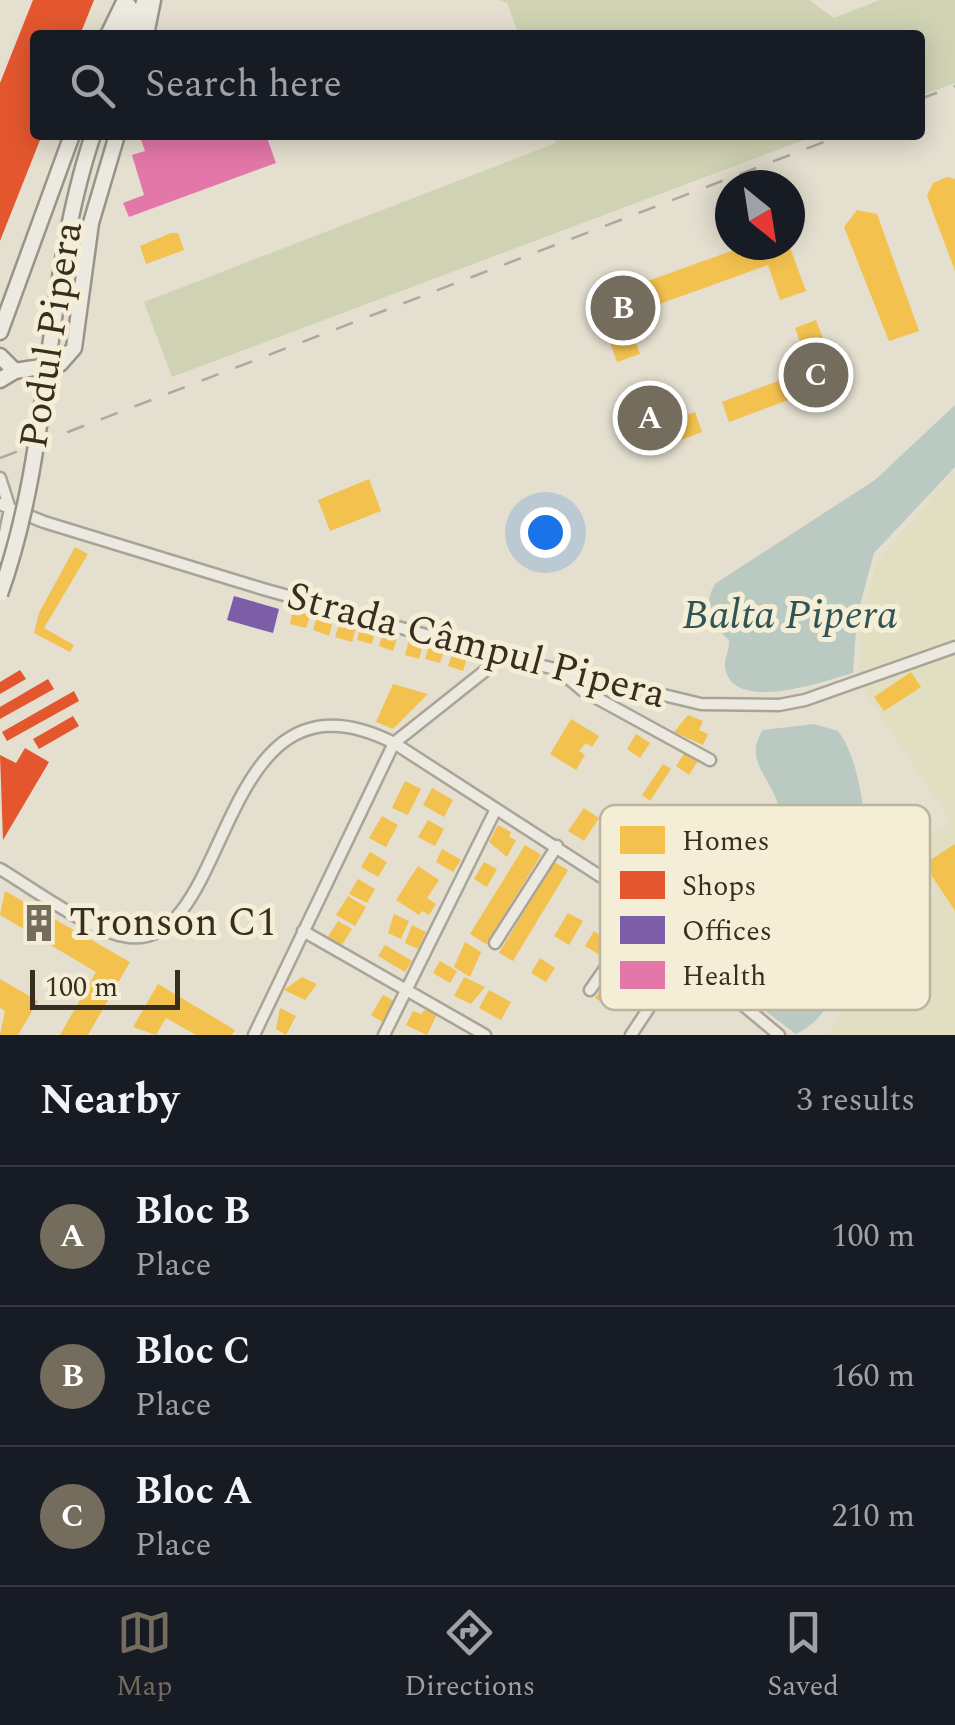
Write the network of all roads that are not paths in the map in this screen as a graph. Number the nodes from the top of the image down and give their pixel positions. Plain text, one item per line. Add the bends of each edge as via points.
1 (128, 0) edge
2 (145, 0) edge
3 (153, 0) edge
4 (111, 30) edge
5 (122, 30) edge
6 (133, 30) edge
7 (147, 30) edge
8 (70, 140) edge
9 (92, 140) edge
10 (116, 140) edge
11 (0, 332) edge
12 (0, 356) edge
13 (15, 370) junction
14 (0, 380) edge
15 (0, 478) edge
16 (5, 507) edge
17 (0, 557) edge
18 (0, 594) edge
19 (955, 647) edge
20 (497, 654) junction
21 (558, 670) junction
22 (394, 743) junction
23 (710, 760) dead end
24 (496, 808) junction
25 (558, 846) junction
26 (0, 869) edge
27 (600, 876) edge
28 (303, 931) junction
29 (495, 943) dead end
30 (600, 976) edge
31 (408, 990) junction
32 (590, 990) dead end
33 (647, 1010) edge
34 (750, 1010) edge
35 (257, 1034) edge
36 (384, 1035) edge
37 (485, 1035) edge
38 (631, 1035) edge
39 (779, 1035) edge

1 - 4 main road
1 - 5 main road
2 - 6 main road
3 - 7 main road
8 - 11 main road
9 - 18 main road, Podul Pipera, bridge via 64,234 28,496
10 - 13 main road via 91,223 74,348 60,364
12 - 13 main road
13 - 14 main road
15 - 16 street
16 - 17 street
16 - 20 street, Strada Câmpul Pipera
19 - 21 street, Strada Câmpul Pipera via 779,705 686,702
20 - 21 street, Strada Câmpul Pipera
20 - 22 street
21 - 23 street
22 - 24 street
22 - 26 street via 360,730 313,728 281,744 255,770 184,907 159,933 114,934
22 - 28 street
24 - 25 street
24 - 31 street
25 - 27 street
25 - 29 street
28 - 31 street
28 - 35 street
30 - 32 street
31 - 36 street
31 - 37 street
33 - 38 street
34 - 39 street

